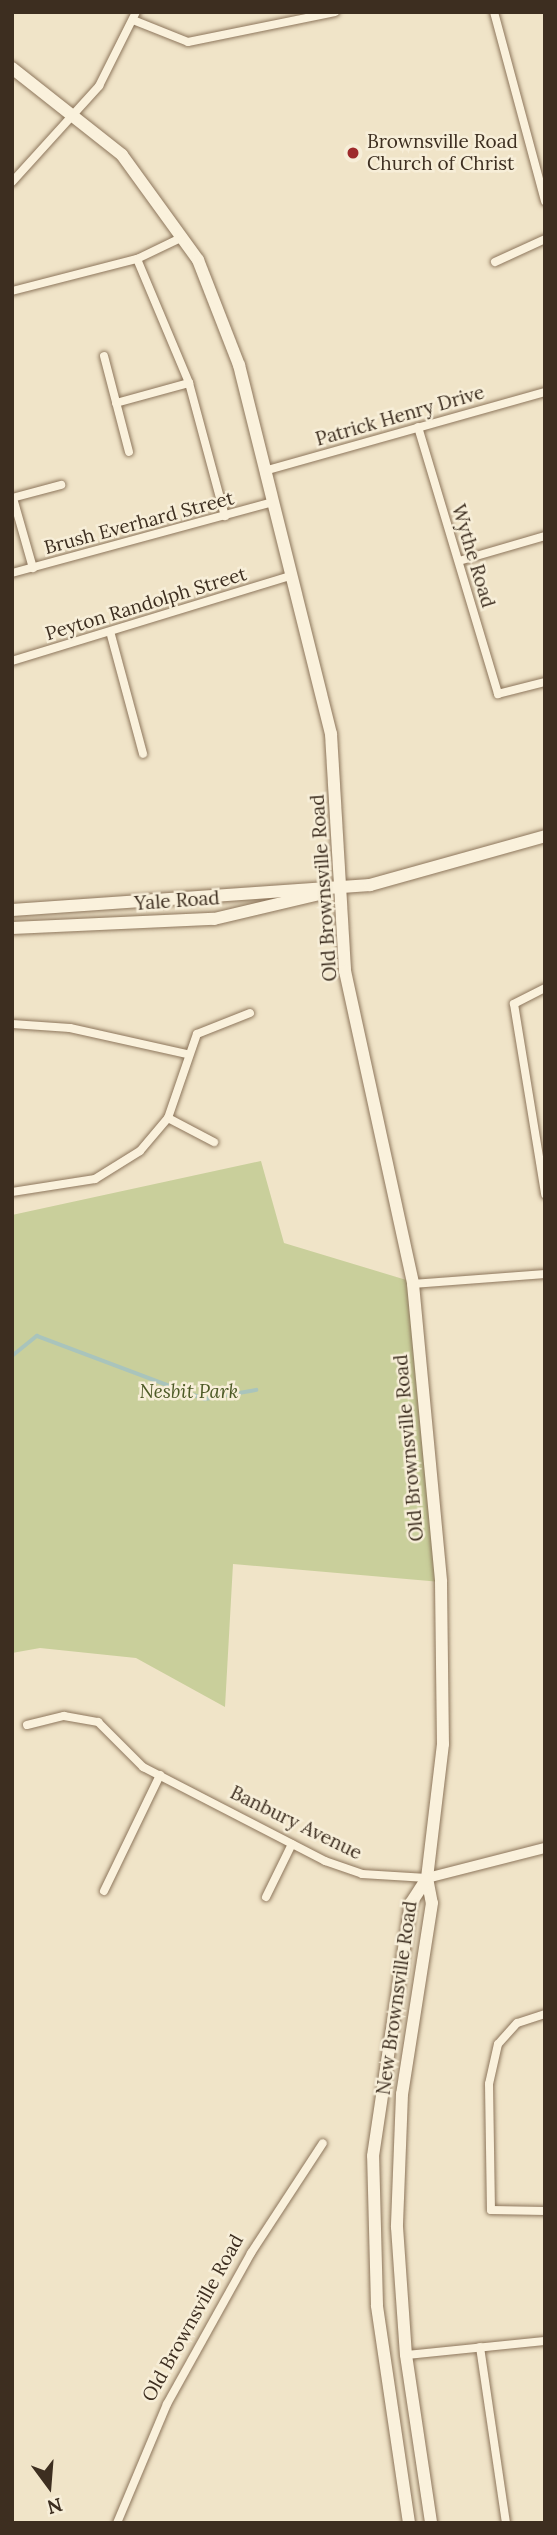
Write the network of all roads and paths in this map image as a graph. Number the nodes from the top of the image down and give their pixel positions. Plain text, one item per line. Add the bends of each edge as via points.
1 (335, 12) edge
2 (494, 12) edge
3 (134, 16) edge
4 (12, 68) edge
5 (76, 115) junction
6 (12, 182) edge
7 (545, 201) edge
8 (183, 237) junction
9 (545, 239) edge
10 (138, 259) junction
11 (495, 262) dead end
12 (12, 291) edge
13 (104, 356) dead end
14 (189, 383) junction
15 (545, 392) edge
16 (116, 403) junction
17 (418, 427) junction
18 (129, 452) dead end
19 (264, 471) junction
20 (61, 485) dead end
21 (13, 498) edge
22 (273, 502) junction
23 (225, 516) junction
24 (545, 536) edge
25 (459, 561) junction
26 (33, 568) junction
27 (12, 573) edge
28 (290, 576) junction
29 (111, 635) junction
30 (12, 661) edge
31 (545, 682) edge
32 (143, 754) dead end
33 (545, 836) edge
34 (341, 888) junction
35 (12, 910) edge
36 (12, 928) edge
37 (545, 988) edge
38 (250, 1013) dead end
39 (12, 1024) edge
40 (186, 1054) junction
41 (168, 1118) junction
42 (540, 1133) edge
43 (214, 1142) dead end
44 (12, 1192) edge
45 (545, 1194) edge
46 (545, 1274) edge
47 (414, 1284) junction
48 (27, 1725) dead end
49 (160, 1774) junction
50 (292, 1844) junction
51 (545, 1848) edge
52 (426, 1878) junction
53 (104, 1891) dead end
54 (266, 1897) dead end
55 (545, 2014) edge
56 (323, 2143) dead end
57 (545, 2211) edge
58 (545, 2340) edge
59 (480, 2347) junction
60 (406, 2355) junction
61 (117, 2523) edge
62 (409, 2523) edge
63 (431, 2523) edge
64 (506, 2523) edge

1 - 3 street via 188,42
2 - 7 street
3 - 5 street
4 - 5 main road, Old Brownsville Road
5 - 6 street
5 - 8 main road, Old Brownsville Road via 128,162
8 - 10 street
8 - 19 main road, Old Brownsville Road via 218,305
9 - 11 street
10 - 12 street
10 - 14 street
13 - 16 street
14 - 16 street
14 - 23 street
15 - 17 street, Patrick Henry Drive
16 - 18 street
17 - 19 street, Patrick Henry Drive
17 - 25 street, Wythe Road
19 - 22 main road, Old Brownsville Road
20 - 21 street
21 - 26 street
22 - 23 street, Brush Everhard Street
22 - 28 main road, Old Brownsville Road
23 - 26 street, Brush Everhard Street
24 - 25 street
25 - 31 street, Wythe Road via 498,694
26 - 27 street, Brush Everhard Street
28 - 29 street, Peyton Randolph Street
28 - 34 main road, Old Brownsville Road via 331,734
29 - 30 street, Peyton Randolph Street
29 - 32 street
33 - 34 main road, Yale Road
34 - 35 main road, Yale Road
34 - 36 main road, Yale Road via 214,919
34 - 47 main road, Old Brownsville Road via 345,971
37 - 42 street via 514,1004
38 - 40 street via 207,1026
39 - 40 street via 70,1028
40 - 41 street
41 - 43 street
41 - 44 street via 140,1151 95,1179
42 - 45 street
46 - 47 street
47 - 52 main road, Old Brownsville Road via 446,1665
48 - 49 street, Banbury Avenue via 64,1716 98,1722
49 - 50 street, Banbury Avenue
49 - 53 street
50 - 52 street, Banbury Avenue via 362,1874
50 - 54 street
51 - 52 street, Banbury Avenue
52 - 60 main road, New Brownsville Road via 432,1903 402,2094 398,2168
52 - 62 main road, New Brownsville Road via 411,1903 373,2156 377,2305
55 - 57 street via 517,2023 498,2044 489,2084 491,2210
56 - 61 street, Old Brownsville Road via 251,2253 167,2404
58 - 59 street
59 - 60 street
59 - 64 street
60 - 63 main road, New Brownsville Road

